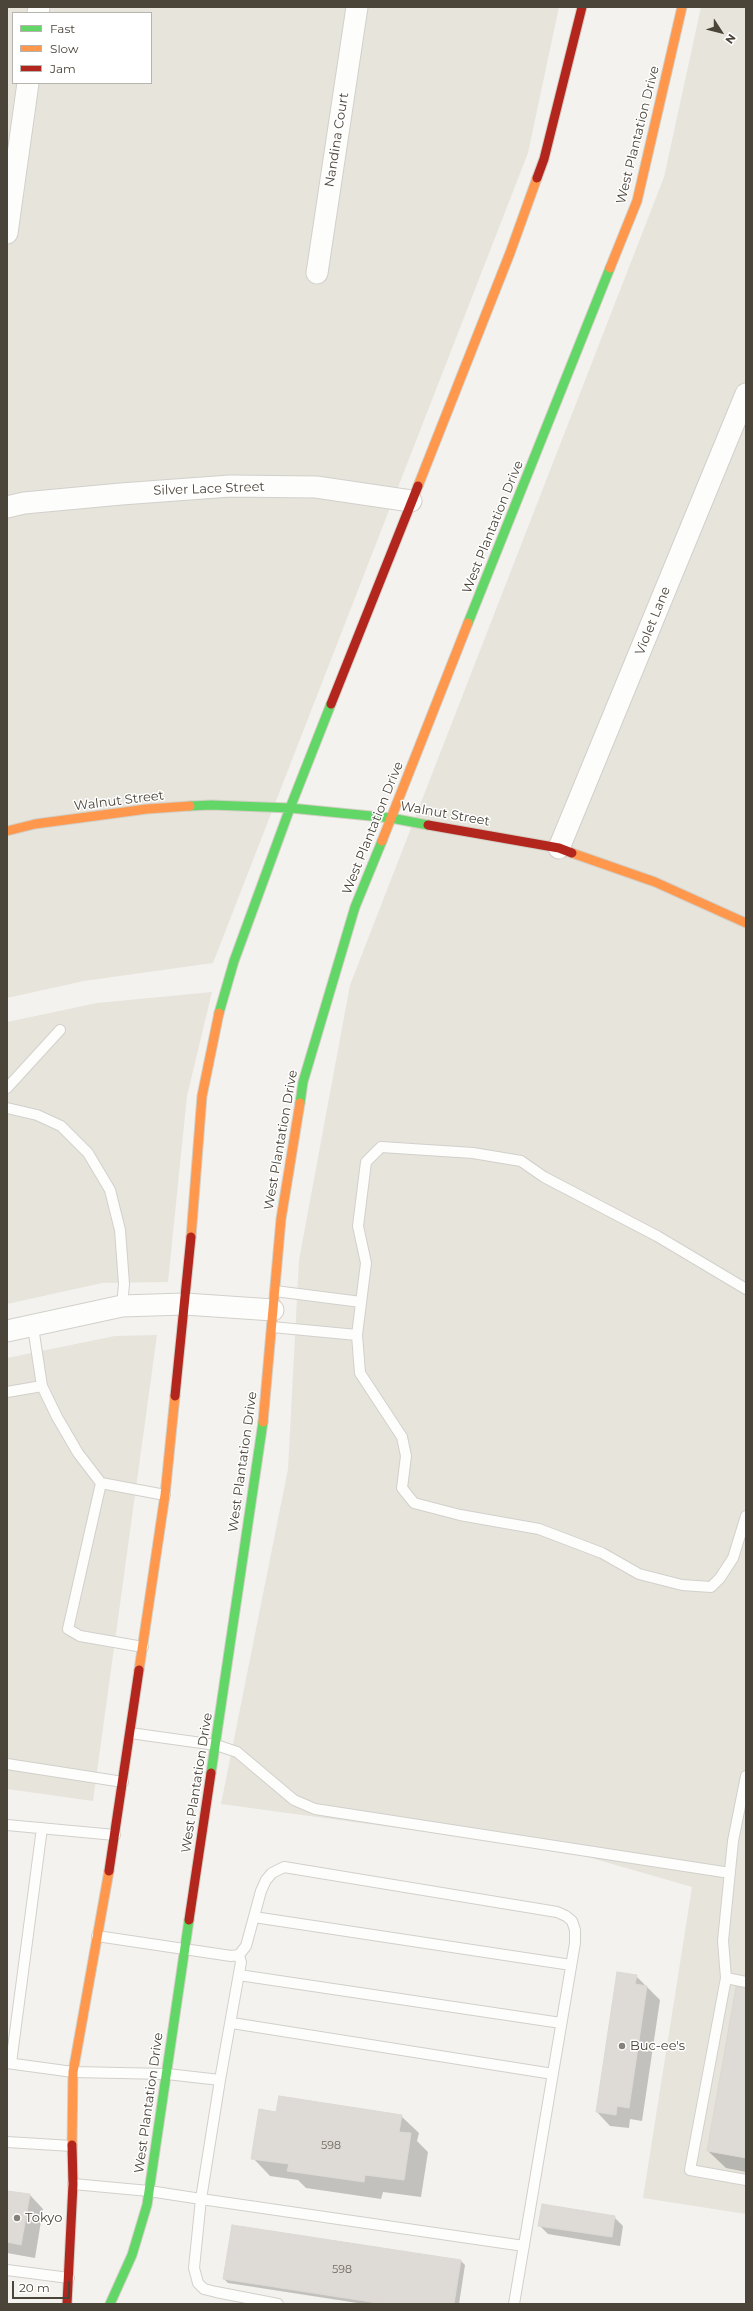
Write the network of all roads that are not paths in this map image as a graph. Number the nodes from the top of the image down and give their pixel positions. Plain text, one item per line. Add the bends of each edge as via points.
1 (357, 7) edge
2 (582, 7) edge
3 (682, 7) edge
4 (28, 84) edge
5 (7, 233) edge
6 (317, 273) dead end
7 (746, 394) edge
8 (411, 501) junction
9 (7, 507) edge
10 (290, 808) junction
11 (391, 818) junction
12 (7, 831) edge
13 (559, 848) junction
14 (746, 923) edge
15 (60, 1030) dead end
16 (7, 1088) edge
17 (7, 1108) edge
18 (746, 1289) edge
19 (361, 1302) junction
20 (185, 1304) junction
21 (122, 1306) junction
22 (273, 1309) junction
23 (33, 1327) junction
24 (7, 1331) edge
25 (356, 1335) junction
26 (42, 1386) junction
27 (7, 1392) edge
28 (101, 1483) junction
29 (165, 1495) junction
30 (746, 1516) edge
31 (143, 1647) junction
32 (130, 1734) junction
33 (216, 1745) junction
34 (7, 1764) edge
35 (746, 1776) edge
36 (123, 1782) junction
37 (744, 1798) edge
38 (7, 1825) edge
39 (42, 1828) junction
40 (115, 1835) junction
41 (730, 1873) junction
42 (254, 1917) junction
43 (97, 1936) junction
44 (185, 1948) junction
45 (239, 1955) junction
46 (571, 1965) junction
47 (239, 1975) junction
48 (726, 1978) junction
49 (746, 1982) edge
50 (232, 2023) junction
51 (561, 2023) junction
52 (9, 2063) edge
53 (73, 2072) junction
54 (167, 2074) junction
55 (553, 2074) junction
56 (220, 2080) junction
57 (7, 2142) edge
58 (72, 2146) junction
59 (746, 2180) edge
60 (73, 2184) junction
61 (149, 2191) junction
62 (201, 2199) junction
63 (524, 2246) junction
64 (7, 2270) edge
65 (69, 2278) junction
66 (67, 2304) edge
67 (110, 2304) edge
68 (278, 2304) edge
69 (514, 2304) edge

1 - 6 street, Nandina Court
2 - 8 main road via 544,159 510,253
3 - 11 main road, West Plantation Drive via 637,201
4 - 5 street
7 - 13 street, Violet Lane
8 - 9 street, Silver Lace Street via 316,487 230,486 24,503
8 - 10 main road
10 - 11 main road, Walnut Street
10 - 12 main road, Walnut Street via 211,805 147,809 35,824
10 - 20 main road via 234,961 215,1028 202,1096
11 - 13 main road, Walnut Street
11 - 22 main road, West Plantation Drive via 355,907 303,1082 281,1219
13 - 14 main road, Walnut Street via 655,882
15 - 16 lane
17 - 21 lane via 37,1114 61,1126 88,1152 110,1190 120,1230 124,1284
18 - 19 lane via 657,1236 544,1176 521,1161 474,1153 381,1147 366,1162 358,1226 366,1263
19 - 22 lane
19 - 25 lane
20 - 21 street
20 - 22 street
20 - 29 main road
21 - 23 street
22 - 25 lane
22 - 33 main road, West Plantation Drive via 262,1433
23 - 24 street
23 - 26 lane
25 - 30 lane via 360,1373 402,1437 406,1456 402,1488 414,1503 460,1515 539,1529 602,1553 639,1574 682,1585 711,1587 733,1558
26 - 27 lane
26 - 28 lane via 56,1417 78,1453
28 - 29 lane
28 - 31 lane via 68,1629 80,1636
29 - 31 main road
31 - 32 main road
32 - 33 lane
32 - 36 main road
33 - 41 lane via 247,1758 294,1800 315,1809
33 - 44 main road, West Plantation Drive
34 - 36 lane
35 - 37 lane
36 - 40 main road
37 - 41 lane via 733,1840
38 - 39 lane
39 - 40 lane
39 - 52 lane
40 - 43 main road
41 - 48 lane via 723,1941
42 - 45 lane via 246,1946
42 - 46 lane
42 - 46 lane via 266,1880 272,1873 284,1867 557,1912 572,1921 575,1930
43 - 44 lane
43 - 53 main road
44 - 45 lane via 231,1956
44 - 54 main road, West Plantation Drive
45 - 47 lane via 242,1962
46 - 51 lane
47 - 50 lane
47 - 51 lane
48 - 49 lane
48 - 59 lane via 690,2170
50 - 55 lane
50 - 56 lane
51 - 55 lane
52 - 53 lane
53 - 54 lane
53 - 58 main road
54 - 56 lane
54 - 61 main road, West Plantation Drive
55 - 63 lane
56 - 62 lane
57 - 58 lane
58 - 60 main road
60 - 61 lane
60 - 65 main road
61 - 62 lane
61 - 67 main road, West Plantation Drive via 132,2255
62 - 63 lane
62 - 68 lane via 194,2268 198,2283 204,2289
63 - 69 lane
64 - 65 lane
65 - 66 main road

